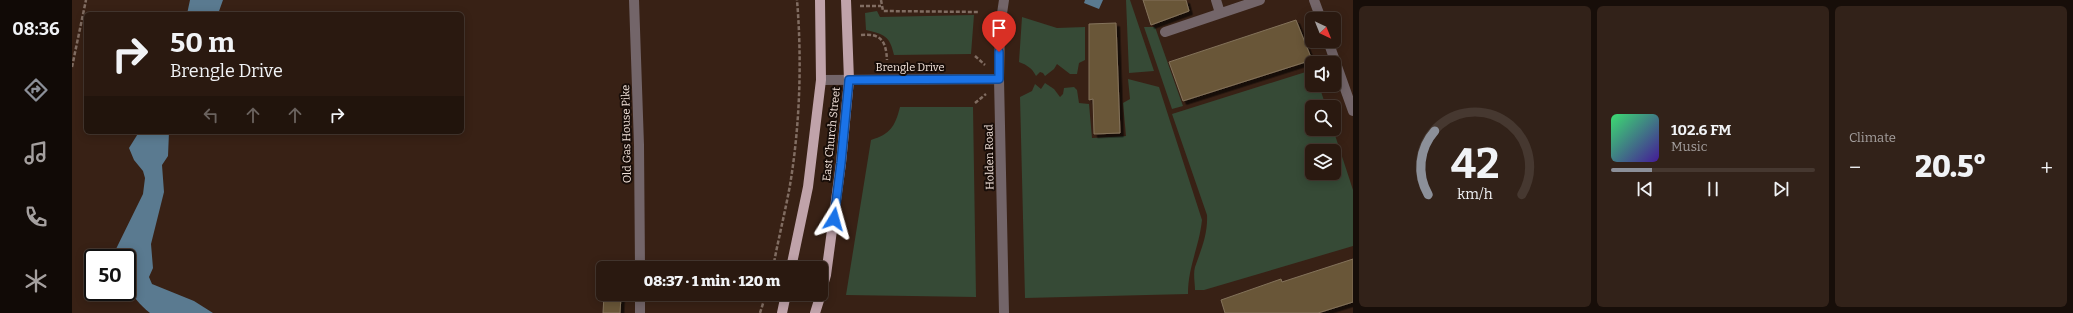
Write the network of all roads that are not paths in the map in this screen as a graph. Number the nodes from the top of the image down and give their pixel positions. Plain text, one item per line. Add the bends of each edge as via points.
1 (634, 0) edge
2 (820, 0) edge
3 (846, 0) edge
4 (1004, 0) edge
5 (1216, 0) edge
6 (1260, 0) edge
7 (1314, 0) edge
8 (1318, 12) edge
9 (1220, 13) junction
10 (1165, 32) dead end
11 (1330, 48) edge
12 (999, 79) junction
13 (821, 80) junction
14 (849, 80) junction
15 (1353, 111) edge
16 (640, 261) edge
17 (792, 261) edge
18 (828, 261) edge
19 (640, 301) edge
20 (785, 301) edge
21 (819, 301) edge
22 (640, 313) edge
23 (782, 313) edge
24 (815, 313) edge
25 (1004, 313) edge

1 - 16 street, Old Gas House Pike
2 - 13 main road, East Church Street
3 - 14 main road, East Church Street
4 - 12 street, Holden Road via 1000,27
5 - 9 street
6 - 9 street
7 - 8 street
9 - 10 street
11 - 15 street
12 - 14 street, Brengle Drive
12 - 25 street, Holden Road
13 - 14 street, Brengle Drive
13 - 17 main road, East Church Street via 808,187
14 - 18 main road, East Church Street
19 - 22 street
20 - 23 main road
21 - 24 main road, East Church Street

